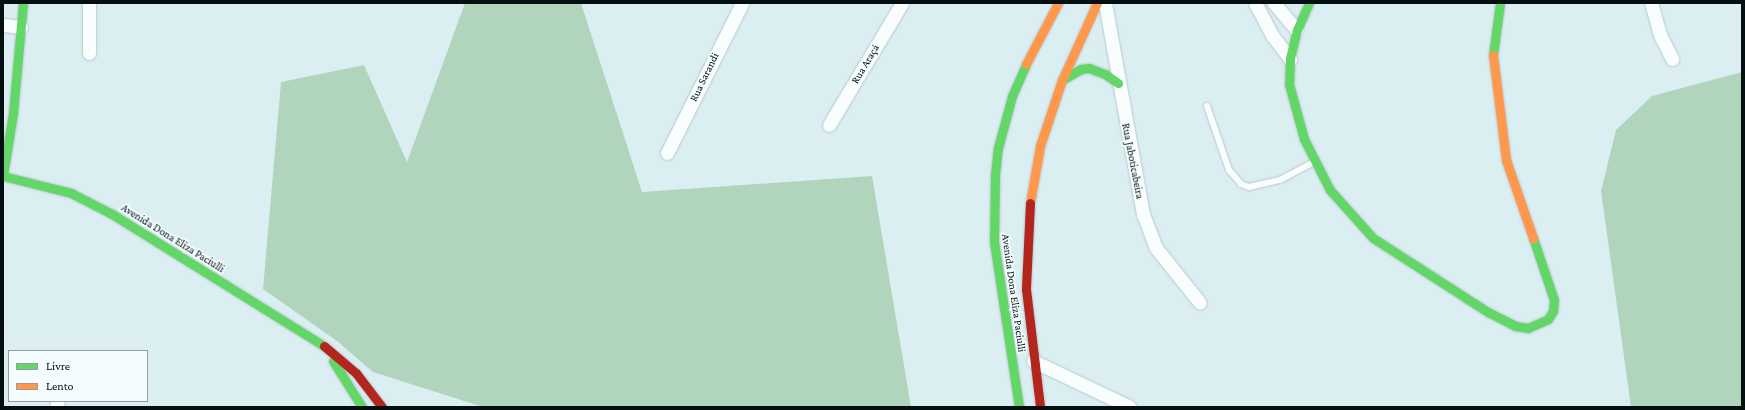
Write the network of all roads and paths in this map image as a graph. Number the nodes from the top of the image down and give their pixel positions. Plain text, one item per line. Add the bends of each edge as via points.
1 (23, 3) edge
2 (89, 3) edge
3 (742, 3) edge
4 (902, 3) edge
5 (1058, 3) edge
6 (1097, 3) edge
7 (1105, 3) edge
8 (1255, 3) edge
9 (1274, 3) edge
10 (1309, 3) edge
11 (1500, 3) edge
12 (1651, 3) edge
13 (3, 25) edge
14 (21, 27) junction
15 (1297, 30) junction
16 (88, 53) dead end
17 (1290, 59) junction
18 (1672, 59) dead end
19 (1062, 80) junction
20 (1118, 83) junction
21 (1207, 106) dead end
22 (8, 113) edge
23 (829, 125) dead end
24 (667, 153) dead end
25 (1314, 162) junction
26 (3, 176) edge
27 (1200, 303) dead end
28 (320, 343) junction
29 (1032, 361) junction
30 (362, 407) edge
31 (382, 407) edge
32 (1019, 407) edge
33 (1040, 407) edge
34 (1130, 407) edge

1 - 14 street
2 - 16 street
3 - 24 street, Rua Sarandi
4 - 23 street, Rua Araçá
5 - 32 street, Avenida Dona Eliza Paciulli via 1032,48 1012,96 998,148 995,176 994,241
6 - 19 street, Avenida Dona Eliza Paciulli
7 - 20 street, Rua Jaboticabeira
8 - 17 street via 1272,35
9 - 15 street
10 - 15 street
11 - 25 street via 1492,59 1506,160 1552,289 1553,311 1548,318 1528,328 1516,326 1405,260 1373,238 1354,219 1330,190
12 - 18 street via 1660,35
13 - 14 street
14 - 22 street
15 - 17 street
17 - 25 street via 1293,105
19 - 20 street via 1081,69 1089,68 1105,74
19 - 29 street, Avenida Dona Eliza Paciulli via 1040,146 1027,223 1026,290
20 - 27 street, Rua Jaboticabeira via 1143,214 1156,248
21 - 25 lane via 1228,170 1241,184 1250,187 1280,180
22 - 26 street
26 - 28 street, Avenida Dona Eliza Paciulli via 54,188 90,201
28 - 30 street, Avenida Dona Eliza Paciulli
28 - 31 street, Avenida Dona Eliza Paciulli via 345,361
29 - 33 street, Avenida Dona Eliza Paciulli
29 - 34 street

